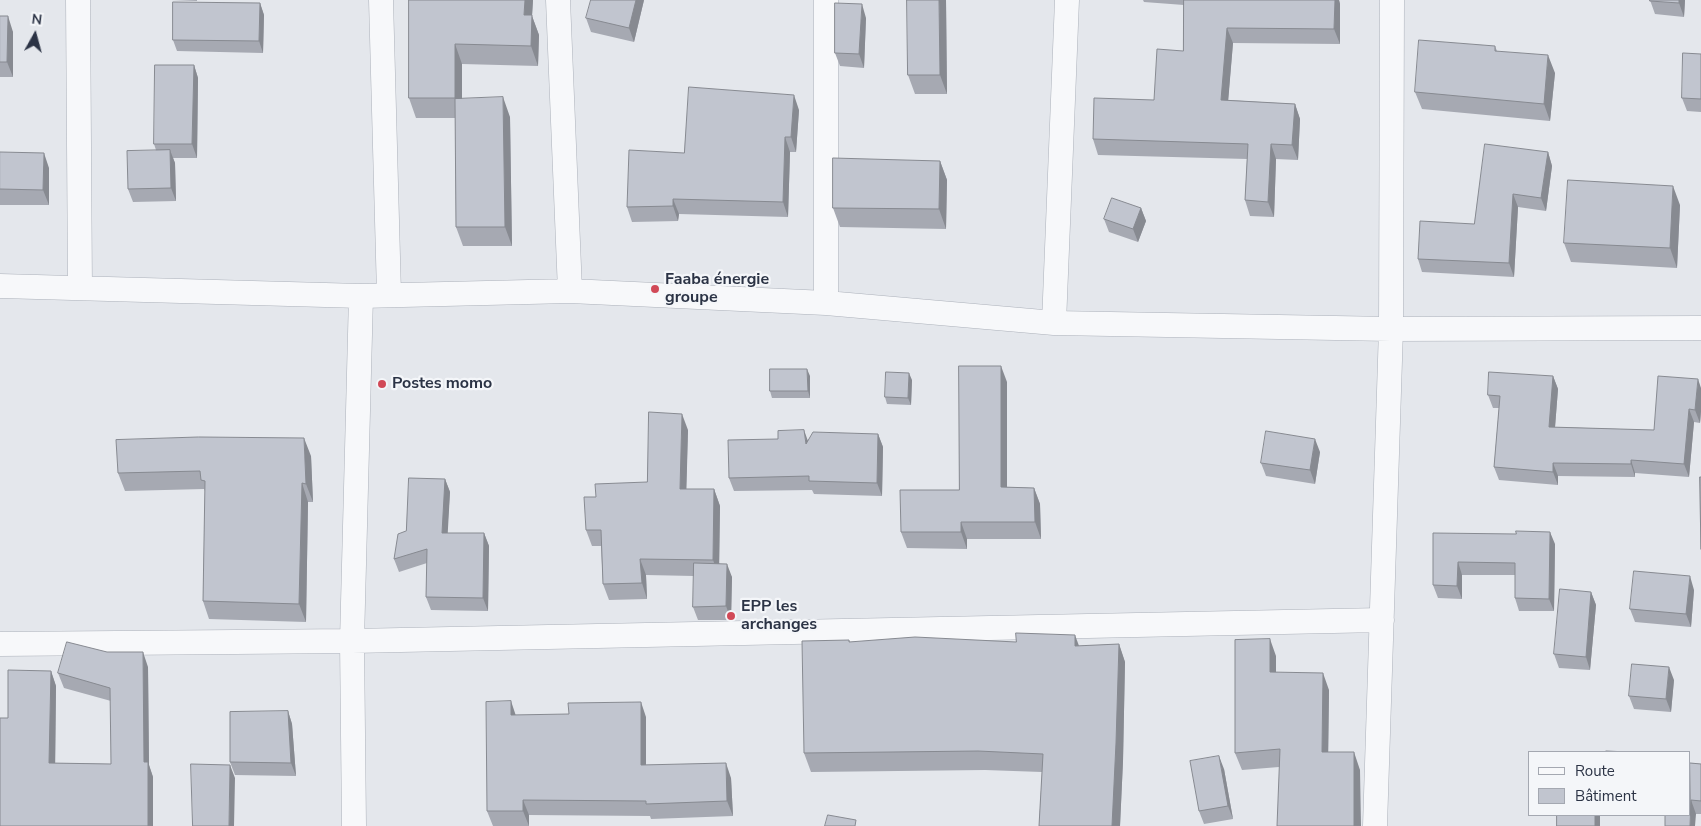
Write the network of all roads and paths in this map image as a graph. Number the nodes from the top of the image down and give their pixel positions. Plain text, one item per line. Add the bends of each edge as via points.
1 (78, 0) edge
2 (381, 0) edge
3 (558, 0) edge
4 (826, 0) edge
5 (1067, 0) edge
6 (1392, 0) edge
7 (0, 286) edge
8 (80, 288) junction
9 (570, 291) junction
10 (389, 294) junction
11 (361, 296) junction
12 (826, 303) junction
13 (1054, 323) junction
14 (1701, 328) edge
15 (1391, 329) junction
16 (1382, 620) junction
17 (352, 641) junction
18 (0, 644) edge
19 (354, 826) edge
20 (1375, 826) edge

1 - 8 street
2 - 10 street
3 - 9 street
4 - 12 street
5 - 13 street
6 - 15 street
7 - 8 street
8 - 11 street
9 - 10 street
9 - 12 street
10 - 11 street
11 - 17 street
12 - 13 street
13 - 15 street
14 - 15 street
15 - 16 street
16 - 17 street
16 - 20 street
17 - 18 street
17 - 19 street

